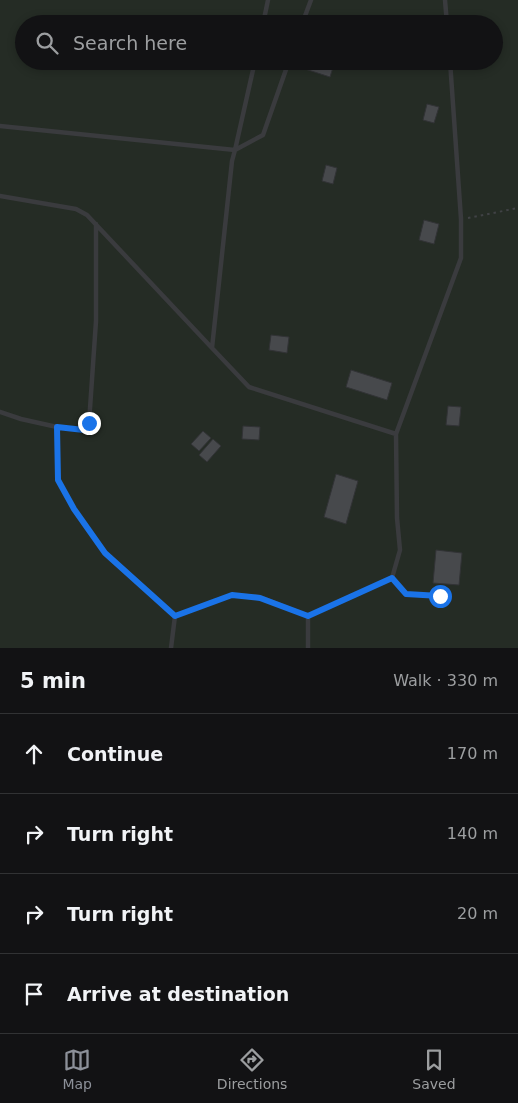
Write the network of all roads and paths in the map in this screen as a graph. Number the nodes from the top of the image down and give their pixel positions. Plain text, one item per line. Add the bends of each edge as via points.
1 (268, 0) edge
2 (311, 0) edge
3 (445, 0) edge
4 (265, 15) edge
5 (305, 15) edge
6 (446, 15) edge
7 (253, 70) edge
8 (286, 70) edge
9 (451, 70) edge
10 (0, 126) edge
11 (235, 150) junction
12 (0, 196) edge
13 (518, 208) edge
14 (461, 219) junction
15 (96, 224) junction
16 (212, 348) junction
17 (0, 412) edge
18 (57, 427) junction
19 (396, 434) junction
20 (392, 578) junction
21 (440, 596) dead end
22 (175, 616) junction
23 (308, 616) junction
24 (171, 648) edge
25 (308, 648) edge

1 - 4 lane
2 - 5 lane
3 - 6 lane
7 - 11 lane
8 - 11 lane via 263,135
9 - 14 lane
10 - 11 lane
11 - 16 lane
12 - 15 lane via 76,208
13 - 14 path
14 - 19 lane via 461,258
15 - 16 lane
15 - 18 lane via 96,321 89,423 84,430
16 - 19 lane via 249,387
17 - 18 lane
18 - 22 lane via 58,480 74,509 105,553
19 - 20 lane via 400,550
20 - 21 lane via 406,594
20 - 23 lane
22 - 23 lane via 232,595 260,598
22 - 24 lane
23 - 25 lane

